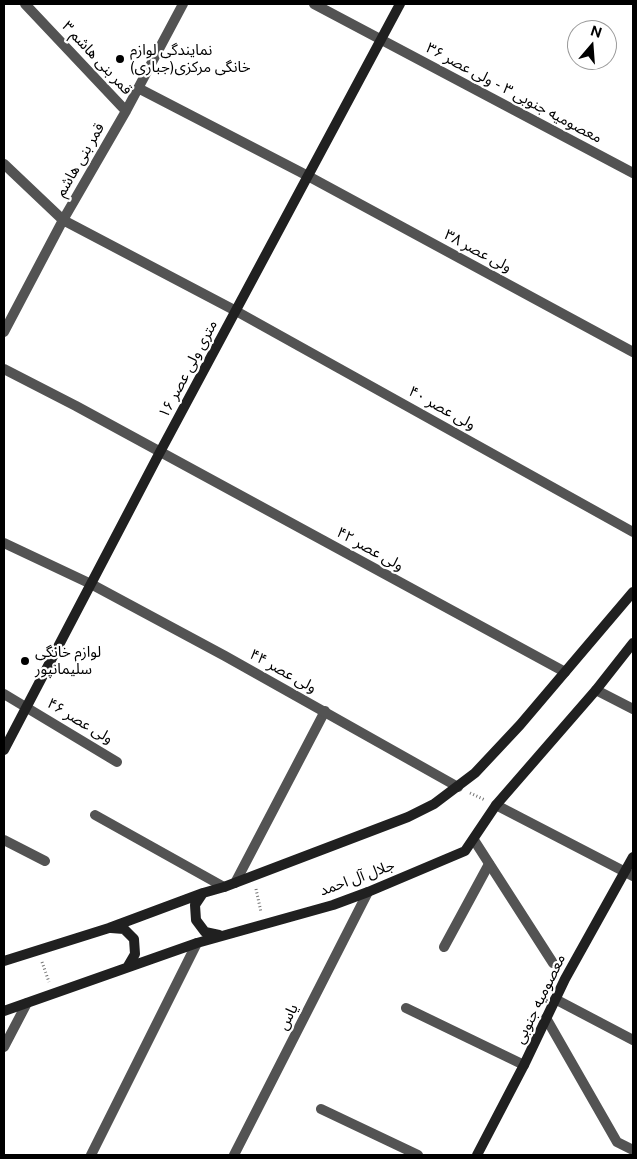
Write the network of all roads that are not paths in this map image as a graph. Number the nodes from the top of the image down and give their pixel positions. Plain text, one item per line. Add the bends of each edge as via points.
1 (25, 4) edge
2 (183, 4) edge
3 (314, 4) edge
4 (400, 4) edge
5 (381, 39) junction
6 (138, 88) junction
7 (126, 111) junction
8 (4, 164) edge
9 (633, 173) edge
10 (308, 176) junction
11 (63, 220) junction
12 (236, 311) junction
13 (4, 332) edge
14 (633, 352) edge
15 (4, 369) edge
16 (160, 452) junction
17 (633, 532) edge
18 (4, 543) edge
19 (91, 584) junction
20 (633, 592) edge
21 (633, 643) edge
22 (565, 672) junction
23 (596, 690) junction
24 (4, 694) edge
25 (27, 707) junction
26 (633, 709) edge
27 (325, 712) junction
28 (4, 750) edge
29 (117, 762) dead end
30 (458, 787) junction
31 (496, 805) junction
32 (96, 814) dead end
33 (4, 840) edge
34 (474, 840) junction
35 (633, 857) edge
36 (45, 861) dead end
37 (489, 864) junction
38 (629, 874) edge
39 (235, 883) junction
40 (224, 887) junction
41 (368, 892) junction
42 (204, 893) junction
43 (109, 928) junction
44 (220, 936) junction
45 (197, 943) junction
46 (444, 947) dead end
47 (4, 961) edge
48 (554, 963) dead end
49 (128, 966) junction
50 (555, 999) junction
51 (27, 1002) junction
52 (406, 1008) dead end
53 (4, 1011) edge
54 (546, 1018) junction
55 (633, 1040) edge
56 (4, 1047) edge
57 (524, 1064) junction
58 (321, 1109) dead end
59 (633, 1150) edge
60 (91, 1155) edge
61 (234, 1155) edge
62 (418, 1155) edge
63 (477, 1155) edge

1 - 7 street, قمر بنی هاشم ۳
2 - 6 street, قمر بنی هاشم
3 - 5 street, معصومیه جنوبی ۳ - ولی عصر ۳۶
4 - 5 street, ۱۶ متری ولی عصر
5 - 9 street, معصومیه جنوبی ۳ - ولی عصر ۳۶
5 - 10 street, ۱۶ متری ولی عصر
6 - 7 street, قمر بنی هاشم
6 - 10 street, ولی عصر ۳۸
7 - 11 street, قمر بنی هاشم
8 - 11 street, ولی عصر ۴۰
10 - 12 street, ۱۶ متری ولی عصر
10 - 14 street, ولی عصر ۳۸
11 - 12 street, ولی عصر ۴۰
11 - 13 street, قمر بنی هاشم
12 - 16 street, ۱۶ متری ولی عصر
12 - 17 street, ولی عصر ۴۰
15 - 16 street, ولی عصر ۴۲
16 - 19 street, ۱۶ متری ولی عصر
16 - 22 street, ولی عصر ۴۲
18 - 19 street, ولی عصر ۴۴
19 - 25 street, ۱۶ متری ولی عصر
19 - 27 street, ولی عصر ۴۴
20 - 22 street
21 - 23 street, جلال آل احمد
22 - 30 street via 475,774
23 - 26 street
23 - 31 street, جلال آل احمد
24 - 25 street, ولی عصر ۴۶
25 - 28 street, ۱۶ متری ولی عصر
25 - 29 street, ولی عصر ۴۶
27 - 30 street, ولی عصر ۴۴
27 - 39 street
30 - 39 street via 408,817
31 - 34 street, جلال آل احمد
31 - 38 street
32 - 40 street
33 - 36 street
34 - 37 street
34 - 41 street, جلال آل احمد via 465,851
35 - 38 street, معصومیه جنوبی
37 - 46 street
37 - 48 street
38 - 50 street, معصومیه جنوبی
39 - 40 street
40 - 42 street
41 - 44 street, جلال آل احمد
41 - 61 street, یاس
42 - 43 street
42 - 44 street via 195,906 196,920 205,932
43 - 47 street
43 - 49 street via 124,929 134,939 136,954
44 - 45 street, جلال آل احمد
45 - 49 street, جلال آل احمد
45 - 60 street
49 - 51 street, جلال آل احمد
50 - 54 street, معصومیه جنوبی
50 - 55 street
51 - 53 street, جلال آل احمد
51 - 56 street
52 - 57 street
54 - 57 street, معصومیه جنوبی
54 - 59 street via 617,1142
57 - 63 street, معصومیه جنوبی
58 - 62 street

